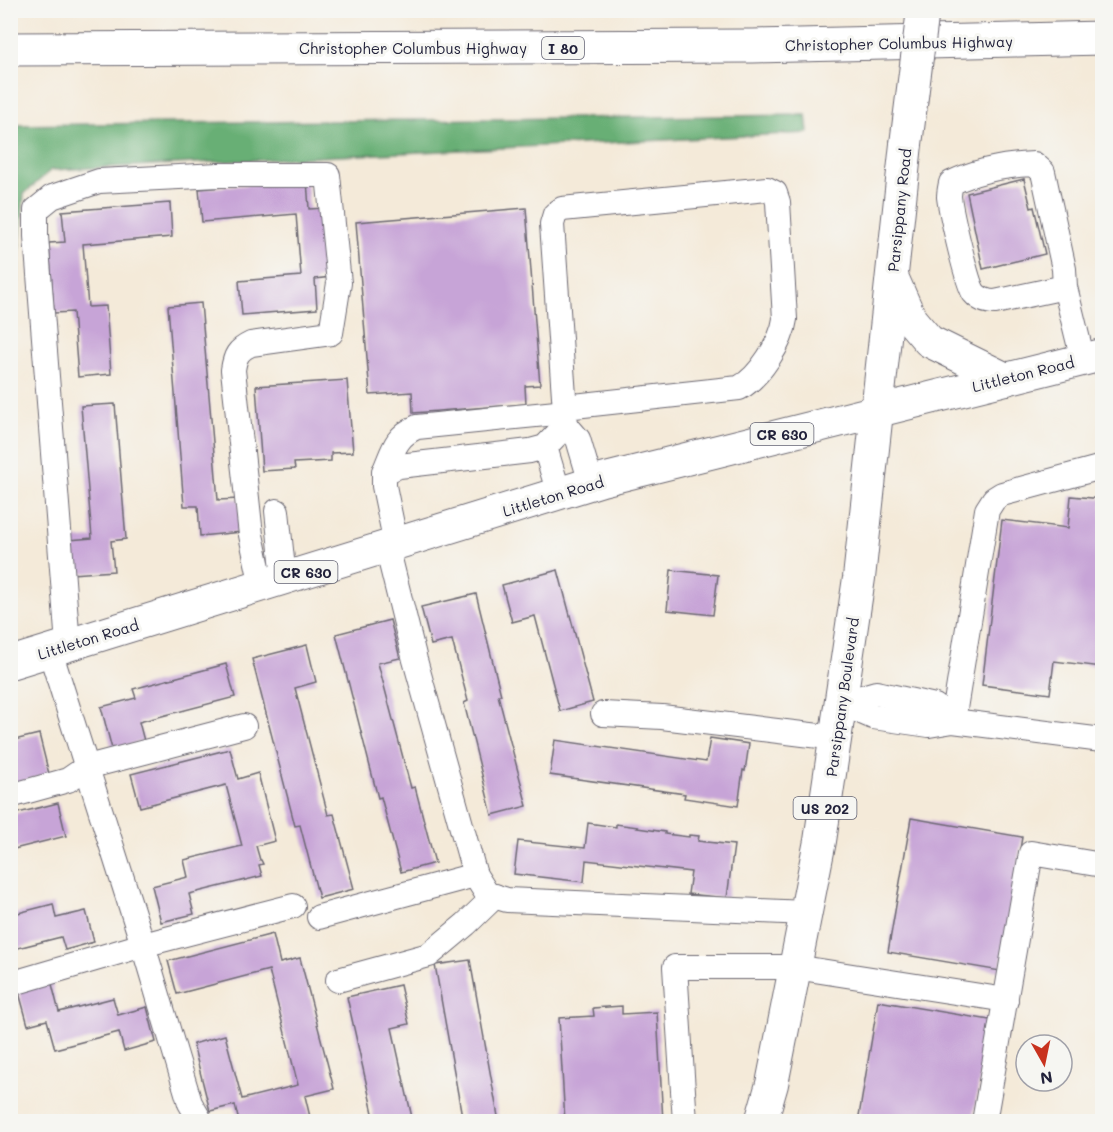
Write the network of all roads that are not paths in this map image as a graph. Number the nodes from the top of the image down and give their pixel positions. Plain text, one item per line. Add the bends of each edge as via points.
1 (923, 10) edge
2 (1102, 38) edge
3 (10, 49) edge
4 (893, 278) junction
5 (1065, 287) junction
6 (1093, 357) edge
7 (1006, 379) junction
8 (878, 410) junction
9 (566, 415) junction
10 (545, 447) junction
11 (1102, 467) edge
12 (384, 472) junction
13 (591, 483) junction
14 (558, 494) junction
15 (277, 511) dead end
16 (392, 545) junction
17 (273, 583) junction
18 (59, 648) junction
19 (10, 663) edge
20 (841, 703) junction
21 (603, 714) dead end
22 (953, 721) junction
23 (244, 726) dead end
24 (836, 738) junction
25 (1102, 740) edge
26 (87, 767) junction
27 (10, 796) edge
28 (1102, 865) edge
29 (475, 875) junction
30 (495, 896) junction
31 (293, 906) dead end
32 (806, 913) junction
33 (319, 917) dead end
34 (143, 945) junction
35 (795, 967) junction
36 (338, 980) dead end
37 (10, 984) edge
38 (1006, 1000) junction
39 (201, 1122) edge
40 (685, 1122) edge
41 (761, 1122) edge
42 (984, 1122) edge

1 - 4 main road, Parsippany Road, bridge
2 - 3 highway, Christopher Columbus Highway / I 80 via 741,46
4 - 7 main road via 910,320 928,341
4 - 8 main road, Parsippany Road
5 - 5 lane via 1043,172 1034,164 1018,164 951,183 949,194 963,255 977,296 988,302 1002,301
5 - 6 lane
6 - 7 main road, Littleton Road
7 - 8 main road, Littleton Road
8 - 13 main road, Littleton Road / CR 630
8 - 20 main road, Parsippany Boulevard / US 202
9 - 9 lane via 552,221 555,214 562,209 767,189 775,193 784,329 747,384
9 - 10 lane
9 - 12 lane via 417,427 398,440
9 - 13 lane
10 - 12 lane via 399,466
10 - 14 lane
11 - 22 lane via 1002,494 990,504
12 - 16 lane
13 - 14 main road, Littleton Road / CR 630
14 - 16 main road, Littleton Road / CR 630
15 - 17 lane
16 - 17 main road, Littleton Road / CR 630
16 - 29 lane via 415,660
17 - 18 main road, Littleton Road / CR 630
17 - 18 lane via 251,535 233,370 235,356 251,344 332,333 339,283 328,175 99,181 52,197 36,210
18 - 19 main road, Littleton Road / CR 630
18 - 26 lane
20 - 22 lane via 873,717 929,725
20 - 24 main road, Parsippany Boulevard / US 202
21 - 24 lane via 662,717
22 - 25 lane
23 - 26 lane
24 - 32 main road, Parsippany Boulevard / US 202
26 - 27 lane via 68,780
26 - 34 lane
28 - 38 lane via 1031,853
29 - 30 lane via 487,894
29 - 33 lane
30 - 32 lane via 507,900
30 - 36 lane via 429,955
31 - 34 lane
32 - 35 main road, Parsippany Boulevard / US 202
34 - 37 lane
34 - 39 lane via 190,1103
35 - 38 lane
35 - 40 lane via 675,966
35 - 41 main road, Parsippany Boulevard / US 202
38 - 42 lane

